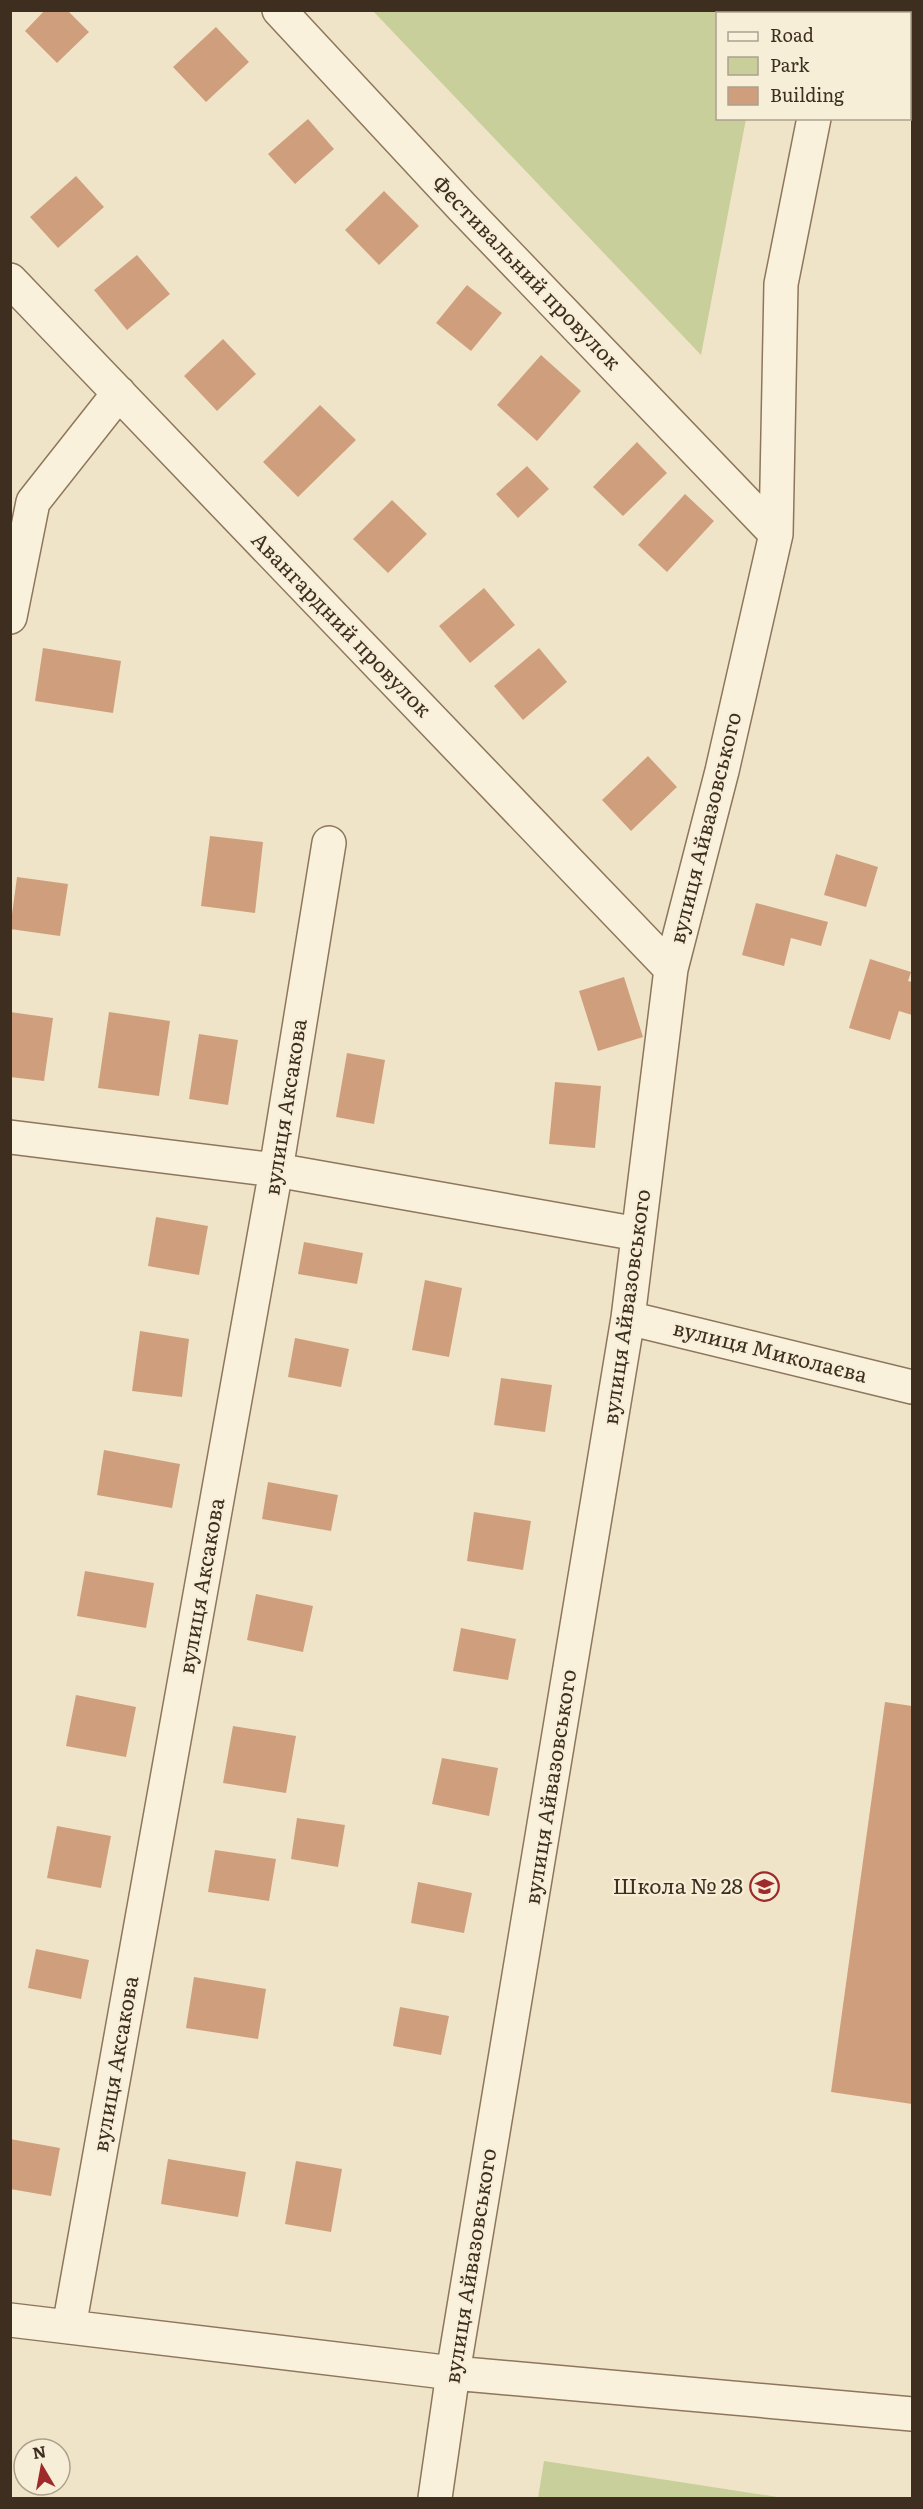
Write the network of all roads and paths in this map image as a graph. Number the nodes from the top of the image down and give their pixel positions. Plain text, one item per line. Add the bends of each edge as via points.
1 (279, 10) edge
2 (814, 120) edge
3 (10, 280) edge
4 (119, 393) junction
5 (776, 534) junction
6 (10, 617) edge
7 (329, 843) dead end
8 (671, 969) junction
9 (10, 1137) edge
10 (276, 1170) junction
11 (638, 1234) junction
12 (628, 1318) junction
13 (912, 1387) edge
14 (10, 2320) edge
15 (69, 2327) junction
16 (453, 2373) junction
17 (912, 2414) edge
18 (435, 2499) edge

1 - 5 street, Фестивальний провулок
2 - 5 street, вулиця Айвазовського via 781,284
3 - 4 street, Авангардний провулок
4 - 6 street via 33,502
4 - 8 street, Авангардний провулок
5 - 8 street, вулиця Айвазовського via 722,771
7 - 10 street, вулиця Аксакова
8 - 11 street, вулиця Айвазовського
9 - 10 street
10 - 11 street
10 - 15 street, вулиця Аксакова
11 - 12 street, вулиця Айвазовського
12 - 13 street, вулиця Миколаєва
12 - 16 street, вулиця Айвазовського
14 - 15 street
15 - 16 street
16 - 17 street
16 - 18 street, вулиця Айвазовського

